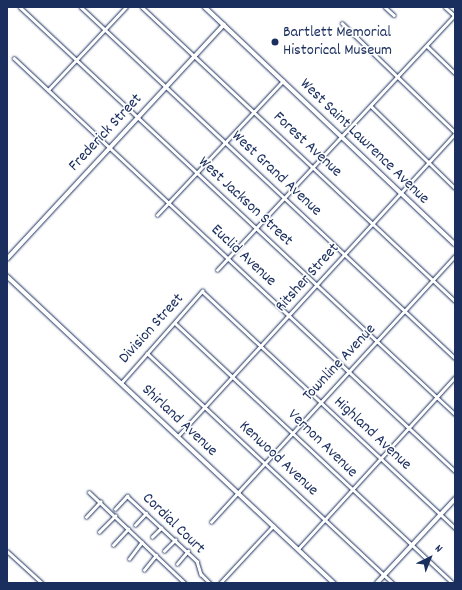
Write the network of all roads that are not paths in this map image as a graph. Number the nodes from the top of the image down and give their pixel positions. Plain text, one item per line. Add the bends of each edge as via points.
1 (20, 7) edge
2 (81, 7) edge
3 (126, 7) edge
4 (142, 7) edge
5 (205, 7) edge
6 (385, 7) edge
7 (445, 7) edge
8 (455, 15) edge
9 (394, 16) dead end
10 (342, 23) dead end
11 (224, 24) junction
12 (105, 30) junction
13 (427, 46) junction
14 (194, 56) junction
15 (14, 58) dead end
16 (76, 61) junction
17 (455, 73) edge
18 (399, 76) junction
19 (283, 80) junction
20 (166, 87) junction
21 (48, 90) junction
22 (371, 106) junction
23 (254, 112) junction
24 (137, 118) junction
25 (455, 133) edge
26 (342, 137) junction
27 (225, 143) junction
28 (109, 148) junction
29 (429, 163) junction
30 (313, 168) junction
31 (196, 174) junction
32 (455, 188) edge
33 (401, 194) junction
34 (284, 198) junction
35 (170, 203) junction
36 (157, 215) dead end
37 (373, 224) junction
38 (256, 228) junction
39 (455, 244) edge
40 (345, 255) junction
41 (455, 256) edge
42 (229, 258) junction
43 (7, 259) edge
44 (217, 270) dead end
45 (7, 276) edge
46 (433, 280) junction
47 (317, 285) junction
48 (202, 291) joint
49 (455, 301) edge
50 (404, 311) junction
51 (289, 316) junction
52 (175, 323) junction
53 (376, 341) junction
54 (261, 346) junction
55 (147, 353) junction
56 (455, 358) edge
57 (348, 372) junction
58 (233, 376) junction
59 (455, 377) edge
60 (120, 383) junction
61 (437, 397) junction
62 (320, 402) junction
63 (204, 407) junction
64 (455, 414) edge
65 (408, 428) junction
66 (292, 432) junction
67 (177, 436) junction
68 (381, 458) junction
69 (264, 463) junction
70 (455, 471) edge
71 (352, 490) junction
72 (89, 492) dead end
73 (237, 493) junction
74 (455, 499) edge
75 (100, 502) junction
76 (115, 509) dead end
77 (146, 513) junction
78 (440, 515) junction
79 (115, 516) junction
80 (86, 517) dead end
81 (325, 519) junction
82 (211, 522) dead end
83 (135, 525) dead end
84 (273, 526) junction
85 (161, 528) junction
86 (455, 528) edge
87 (128, 529) junction
88 (99, 532) dead end
89 (152, 537) dead end
90 (175, 540) junction
91 (142, 542) junction
92 (412, 544) junction
93 (113, 545) dead end
94 (297, 549) junction
95 (7, 551) edge
96 (164, 551) dead end
97 (188, 551) junction
98 (156, 556) junction
99 (129, 560) dead end
100 (177, 564) dead end
101 (144, 570) dead end
102 (384, 575) junction
103 (183, 582) edge
104 (222, 582) edge
105 (42, 583) edge
106 (210, 583) edge
107 (334, 583) edge
108 (377, 583) edge
109 (393, 583) edge
110 (453, 583) edge

1 - 16 street, West Jackson Street
2 - 12 street, West Grand Avenue
3 - 12 street
4 - 14 street, Forest Avenue
5 - 11 street, West Saint Lawrence Avenue
6 - 9 street
7 - 8 street
8 - 13 street
10 - 18 street
11 - 14 street, Frederick Street
11 - 19 street, West Saint Lawrence Avenue
12 - 16 street
12 - 20 street, West Grand Avenue
13 - 17 street
13 - 18 street
14 - 20 street, Frederick Street
14 - 23 street, Forest Avenue
15 - 21 street, Euclid Avenue
16 - 21 street
16 - 24 street, West Jackson Street
18 - 22 street
18 - 25 street
19 - 23 street
19 - 26 street, West Saint Lawrence Avenue
20 - 24 street, Frederick Street
20 - 27 street, West Grand Avenue
21 - 28 street, Euclid Avenue
22 - 26 street
22 - 29 street
23 - 27 street
23 - 30 street, Forest Avenue
24 - 28 street, Frederick Street
24 - 31 street, West Jackson Street
25 - 29 street, Ritsher Street
26 - 30 street
26 - 33 street, West Saint Lawrence Avenue
27 - 31 street
27 - 34 street, West Grand Avenue
28 - 35 street, Euclid Avenue
28 - 43 street, Frederick Street
29 - 32 street
29 - 33 street, Ritsher Street
30 - 34 street
30 - 37 street, Forest Avenue
31 - 35 street
31 - 38 street, West Jackson Street
33 - 37 street, Ritsher Street
33 - 39 street, West Saint Lawrence Avenue
34 - 38 street
34 - 40 street, West Grand Avenue
35 - 36 street
35 - 42 street, Euclid Avenue
37 - 40 street, Ritsher Street
37 - 46 street, Forest Avenue
38 - 42 street
38 - 47 street, West Jackson Street
40 - 47 street, Ritsher Street
40 - 50 street, West Grand Avenue
41 - 46 street, Townline Avenue
42 - 44 street
42 - 51 street, Euclid Avenue
45 - 60 street, Shirland Avenue
46 - 49 street, Forest Avenue
46 - 50 street, Townline Avenue
47 - 51 street, Ritsher Street
47 - 53 street, West Jackson Street
48 - 52 street, Division Street
48 - 54 street, Highland Avenue
50 - 53 street, Townline Avenue
50 - 56 street, West Grand Avenue
51 - 54 street, Ritsher Street
51 - 57 street, Euclid Avenue
52 - 55 street, Division Street
52 - 58 street, Vernon Avenue
53 - 57 street, Townline Avenue
53 - 61 street, West Jackson Street
54 - 58 street, Ritsher Street
54 - 62 street, Highland Avenue
55 - 60 street, Division Street
55 - 63 street, Kenwood Avenue
57 - 62 street, Townline Avenue
57 - 65 street, Euclid Avenue
58 - 63 street, Ritsher Street
58 - 66 street, Vernon Avenue
59 - 61 street
60 - 67 street, Shirland Avenue
61 - 64 street, West Jackson Street
61 - 65 street
62 - 66 street, Townline Avenue
62 - 68 street, Highland Avenue
63 - 67 street, Ritsher Street
63 - 69 street, Kenwood Avenue
65 - 68 street
65 - 70 street, Euclid Avenue
66 - 69 street, Townline Avenue
66 - 71 street, Vernon Avenue
67 - 73 street, Shirland Avenue
68 - 71 street
68 - 78 street, Highland Avenue
69 - 73 street, Townline Avenue
69 - 81 street, Kenwood Avenue
71 - 81 street
71 - 92 street, Vernon Avenue
72 - 75 street
73 - 82 street, Townline Avenue
73 - 84 street, Shirland Avenue
74 - 78 street
75 - 79 street
75 - 80 street
76 - 77 street, Cordial Court via 127,496
77 - 83 street
77 - 85 street, Cordial Court
78 - 86 street, Highland Avenue
78 - 92 street
79 - 87 street
79 - 88 street
81 - 94 street
81 - 102 street, Kenwood Avenue
84 - 94 street, Shirland Avenue
84 - 104 street
85 - 89 street
85 - 90 street, Cordial Court
87 - 91 street
87 - 93 street
90 - 96 street
90 - 97 street, Cordial Court
91 - 98 street
91 - 99 street
92 - 102 street
92 - 110 street, Vernon Avenue
94 - 107 street, Shirland Avenue
95 - 105 street
97 - 100 street
97 - 106 street, Cordial Court via 197,561 201,574
98 - 101 street
98 - 103 street
102 - 108 street
102 - 109 street, Kenwood Avenue

